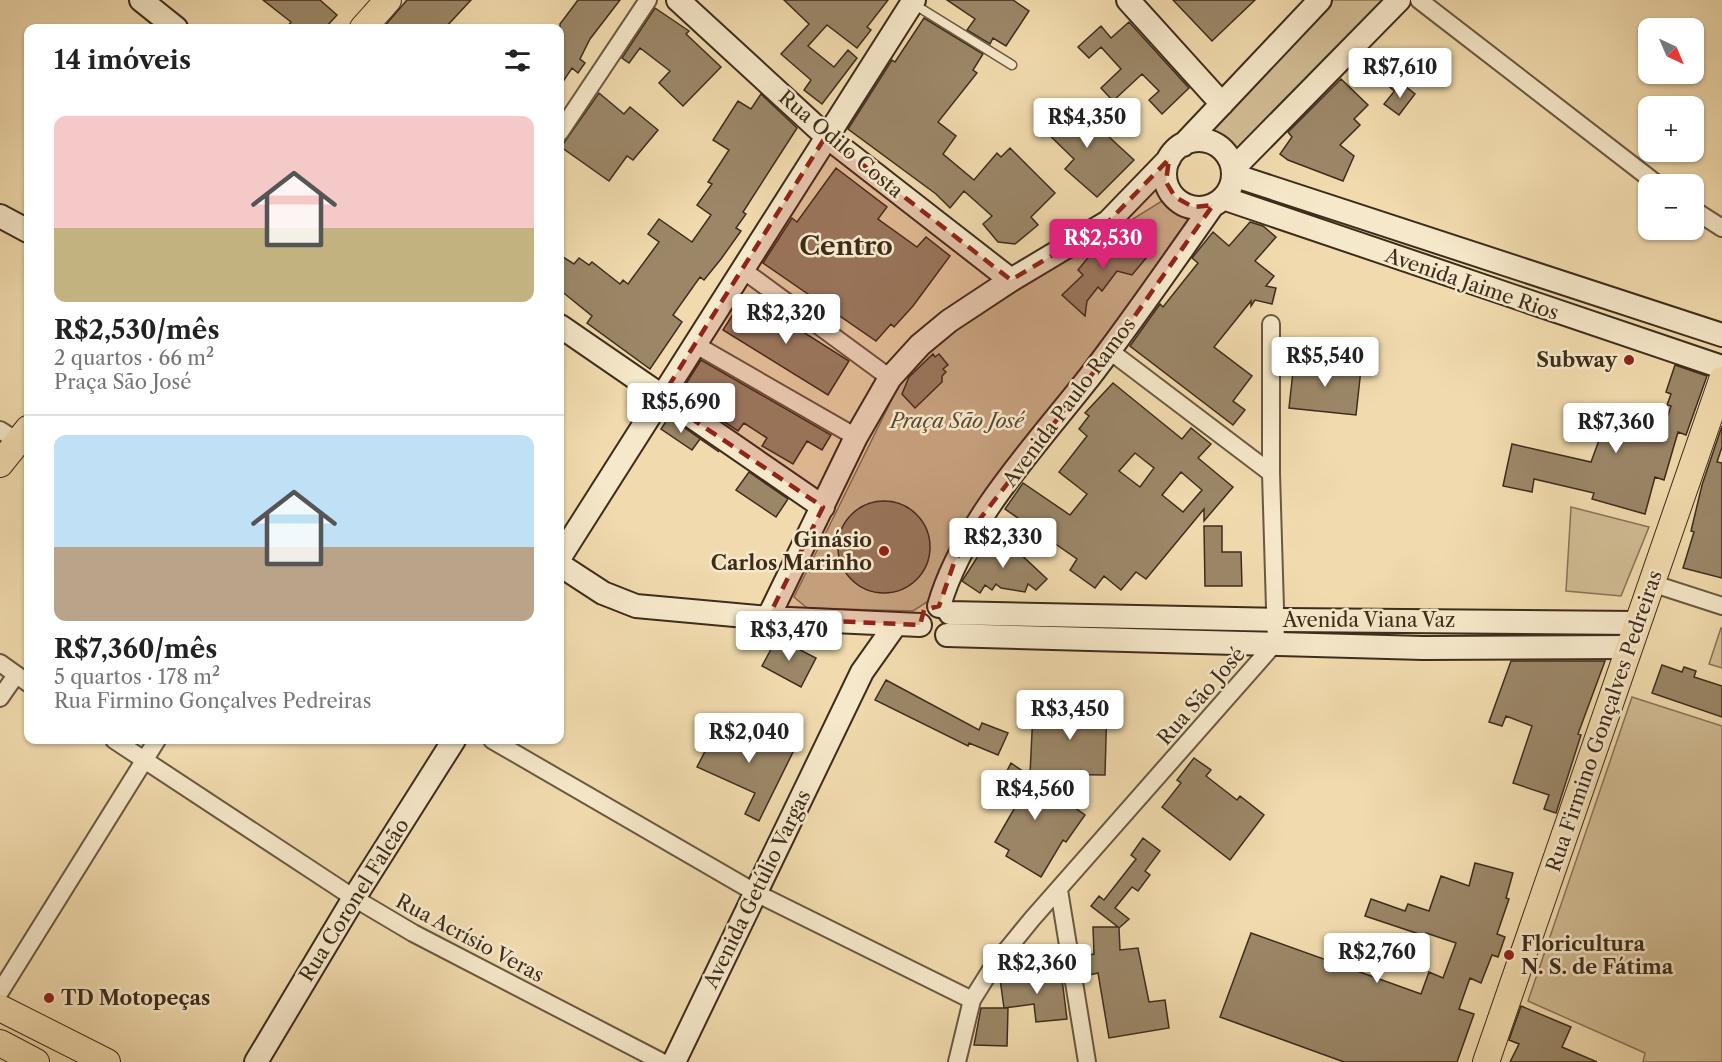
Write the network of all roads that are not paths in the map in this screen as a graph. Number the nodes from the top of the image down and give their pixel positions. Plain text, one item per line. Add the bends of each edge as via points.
1 (141, 0) edge
2 (388, 0) edge
3 (648, 0) edge
4 (678, 0) edge
5 (1128, 0) edge
6 (1320, 0) edge
7 (1399, 0) edge
8 (1419, 0) edge
9 (913, 1) edge
10 (171, 24) edge
11 (367, 24) edge
12 (1012, 65) dead end
13 (1222, 104) junction
14 (564, 126) edge
15 (826, 136) junction
16 (1176, 152) junction
17 (1233, 172) junction
18 (1644, 174) edge
19 (1218, 201) junction
20 (0, 216) edge
21 (1704, 216) edge
22 (1722, 228) edge
23 (24, 229) edge
24 (1409, 233) junction
25 (1400, 260) junction
26 (743, 270) junction
27 (1011, 280) junction
28 (1574, 288) junction
29 (1566, 315) junction
30 (1271, 324) dead end
31 (564, 329) edge
32 (1722, 335) edge
33 (696, 345) junction
34 (1110, 351) junction
35 (1722, 367) edge
36 (890, 378) junction
37 (1722, 380) edge
38 (661, 398) junction
39 (19, 437) edge
40 (856, 437) junction
41 (0, 465) edge
42 (1271, 473) junction
43 (823, 507) junction
44 (564, 551) edge
45 (564, 568) edge
46 (1652, 583) junction
47 (1722, 606) edge
48 (1100, 615) junction
49 (768, 618) junction
50 (945, 618) junction
51 (1422, 620) junction
52 (1638, 623) junction
53 (896, 624) junction
54 (1276, 631) junction
55 (1099, 638) junction
56 (1629, 647) junction
57 (1423, 648) junction
58 (0, 663) edge
59 (22, 679) edge
60 (0, 698) edge
61 (121, 744) edge
62 (154, 744) edge
63 (451, 744) edge
64 (499, 744) edge
65 (145, 758) junction
66 (1059, 890) junction
67 (756, 893) junction
68 (354, 898) junction
69 (0, 992) edge
70 (972, 1000) junction
71 (0, 1008) edge
72 (0, 1043) edge
73 (0, 1057) edge
74 (9, 1062) edge
75 (36, 1062) edge
76 (107, 1062) edge
77 (256, 1062) edge
78 (663, 1062) edge
79 (674, 1062) edge
80 (957, 1062) edge
81 (1087, 1062) edge
82 (1486, 1062) edge

1 - 10 street
2 - 11 main road
3 - 14 street
4 - 15 street, Rua Odilo Costa
5 - 13 street
6 - 13 street
7 - 17 street
8 - 18 street
9 - 12 lane
9 - 15 street
13 - 16 street
15 - 26 street
15 - 27 street, Rua Odilo Costa
16 - 17 street via 1198,140 1214,144 1227,154
16 - 19 street via 1167,182 1175,197 1193,207
16 - 27 street via 1108,222
17 - 19 street via 1228,191
17 - 24 street, Avenida Jaime Rios
19 - 25 street, Avenida Jaime Rios
19 - 34 street, Avenida Paulo Ramos
20 - 23 street
21 - 22 street
24 - 25 street
24 - 28 street, Avenida Jaime Rios
25 - 29 street, Avenida Jaime Rios
26 - 33 street
26 - 36 street
27 - 36 street via 949,321
28 - 29 street
28 - 32 street, Avenida Jaime Rios
29 - 35 street, Avenida Jaime Rios
30 - 42 street
31 - 38 street
33 - 38 street
33 - 40 street
34 - 42 street
34 - 50 street, Avenida Paulo Ramos via 976,524 954,563
36 - 40 street
37 - 46 main road, Rua Firmino Gonçalves Pedreiras
38 - 43 street
38 - 44 street
39 - 41 main road
40 - 43 street
42 - 54 street
43 - 49 street
45 - 49 street via 603,593 636,606
46 - 47 street
46 - 52 main road, Rua Firmino Gonçalves Pedreiras
48 - 50 street, Avenida Viana Vaz
48 - 54 street, Avenida Viana Vaz
48 - 55 street
49 - 53 street
50 - 53 street via 924,610 920,625
50 - 55 street, Avenida Viana Vaz
51 - 52 street, Avenida Viana Vaz
51 - 54 street, Avenida Viana Vaz
51 - 57 street
52 - 56 main road, Rua Firmino Gonçalves Pedreiras
53 - 67 street, Avenida Getúlio Vargas via 862,672
54 - 55 street, Avenida Viana Vaz
54 - 57 street, Avenida Viana Vaz
54 - 66 street, Rua São José
56 - 57 street, Avenida Viana Vaz
56 - 82 main road, Rua Firmino Gonçalves Pedreiras
58 - 59 street
59 - 60 street
61 - 65 street, Rua Acrísio Veras
62 - 65 street
63 - 68 street, Rua Coronel Falcão
64 - 67 street
65 - 68 street, Rua Acrísio Veras
65 - 69 street
66 - 70 street, Rua São José via 1004,953
66 - 81 street
67 - 70 street
67 - 79 street, Avenida Getúlio Vargas
68 - 77 street, Rua Coronel Falcão
68 - 78 street, Rua Acrísio Veras via 434,944
70 - 80 street, Rua São José
71 - 76 main road
72 - 75 main road
73 - 74 main road

